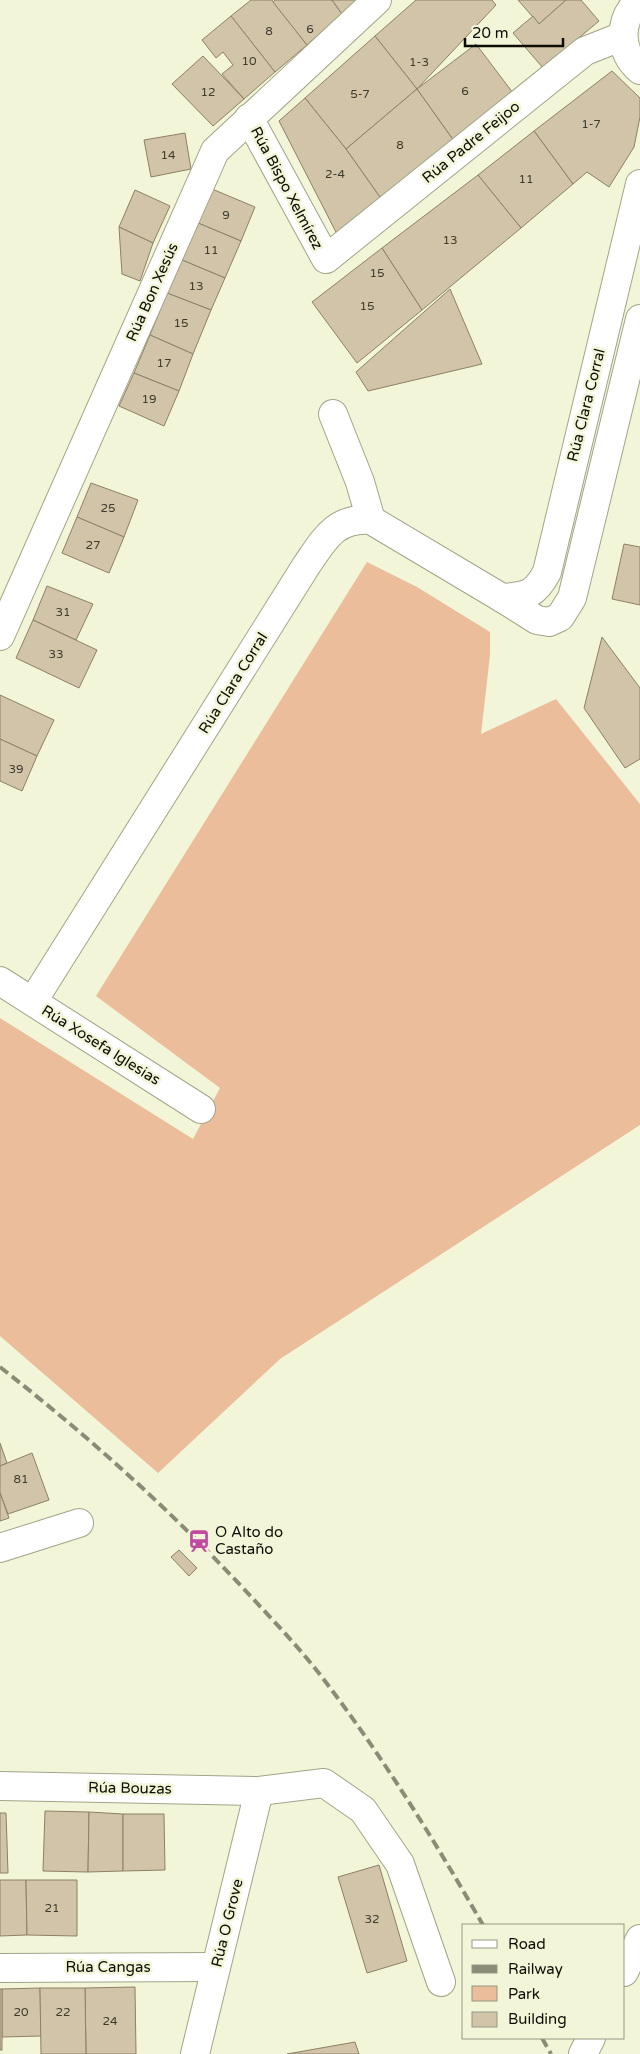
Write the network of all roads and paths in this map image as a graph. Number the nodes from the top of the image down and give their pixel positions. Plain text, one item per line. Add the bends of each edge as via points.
1 (377, 0) edge
2 (633, 2) edge
3 (623, 36) junction
4 (640, 70) edge
5 (249, 118) junction
6 (640, 184) edge
7 (326, 259) joint
8 (640, 320) edge
9 (333, 414) dead end
10 (371, 520) junction
11 (502, 598) junction
12 (0, 636) edge
13 (0, 981) edge
14 (32, 1001) junction
15 (201, 1108) dead end
16 (79, 1523) dead end
17 (0, 1548) edge
18 (0, 1786) edge
19 (259, 1791) junction
20 (640, 1939) edge
21 (216, 1967) junction
22 (0, 1968) edge
23 (625, 1970) edge
24 (441, 1982) dead end
25 (590, 2039) edge
26 (194, 2054) edge
27 (583, 2054) edge

1 - 5 street, Rúa Bon Xesús
2 - 3 street
3 - 4 street via 628,56
3 - 7 street, Rúa Padre Feijoo via 585,51
5 - 7 street, Rúa Bispo Xelmírez
5 - 12 street, Rúa Bon Xesús via 215,151
6 - 11 street, Rúa Clara Corral via 547,572 534,591 524,596
8 - 11 street via 568,608 549,622 537,620
9 - 10 street
10 - 11 street
10 - 14 street, Rúa Clara Corral via 345,522 322,543
13 - 14 street, Rúa Xosefa Iglesias
14 - 15 street, Rúa Xosefa Iglesias
16 - 17 street
18 - 19 street, Rúa Bouzas
19 - 21 street, Rúa O Grove
19 - 24 street, Rúa Bouzas via 324,1783 363,1810 400,1864
20 - 23 street
21 - 22 street, Rúa Cangas
21 - 26 street, Rúa O Grove
25 - 27 street

